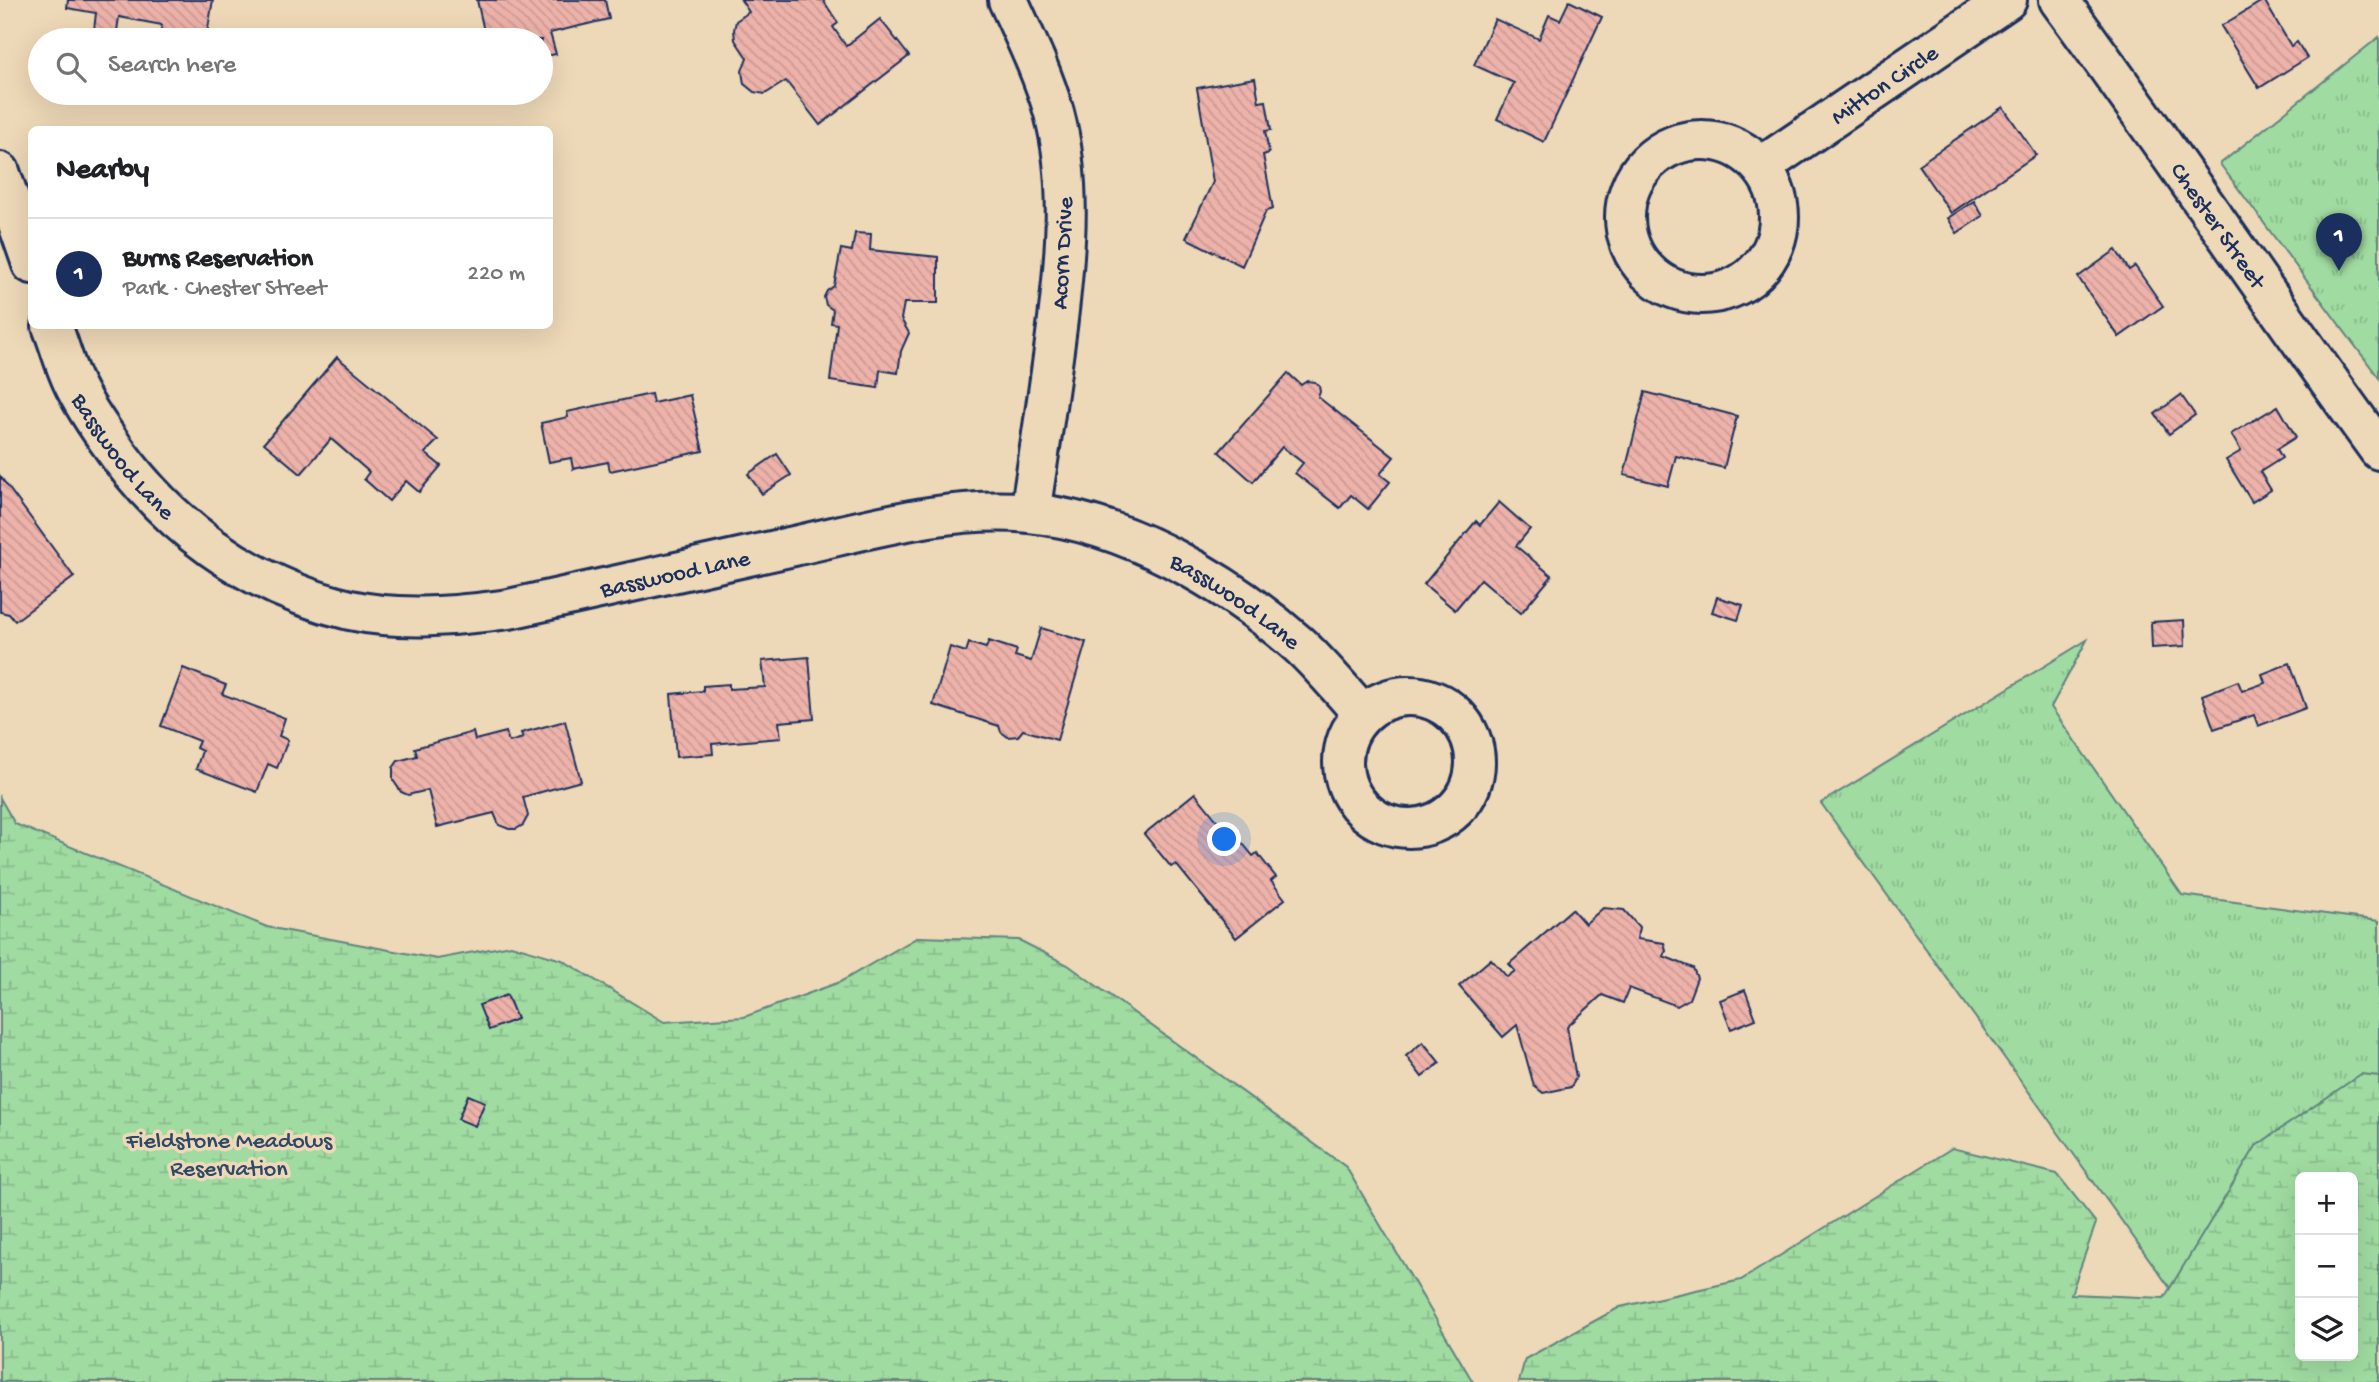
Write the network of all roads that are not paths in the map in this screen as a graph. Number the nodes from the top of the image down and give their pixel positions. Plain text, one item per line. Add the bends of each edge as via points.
1 (1008, 0) edge
2 (2007, 0) edge
3 (2059, 0) edge
4 (1762, 166) junction
5 (0, 172) edge
6 (28, 252) edge
7 (53, 329) edge
8 (2379, 450) edge
9 (1031, 513) junction
10 (1363, 713) dead end

1 - 9 street, Acorn Drive via 1054,114 1064,168 1066,215 1054,352
2 - 4 street, Mitton Circle
3 - 8 street, Chester Street
4 - 4 street via 1780,213 1777,239 1748,280 1725,291 1700,295 1675,290 1653,277 1636,258 1626,234 1628,196 1647,162 1667,147 1692,140 1718,140 1742,150
5 - 6 street
7 - 9 street, Basswood Lane via 69,373 97,424 128,470 170,515 211,550 254,576 352,610 460,616 509,610 872,529 980,512
9 - 10 street, Basswood Lane via 1124,537 1208,578 1256,609 1300,646

